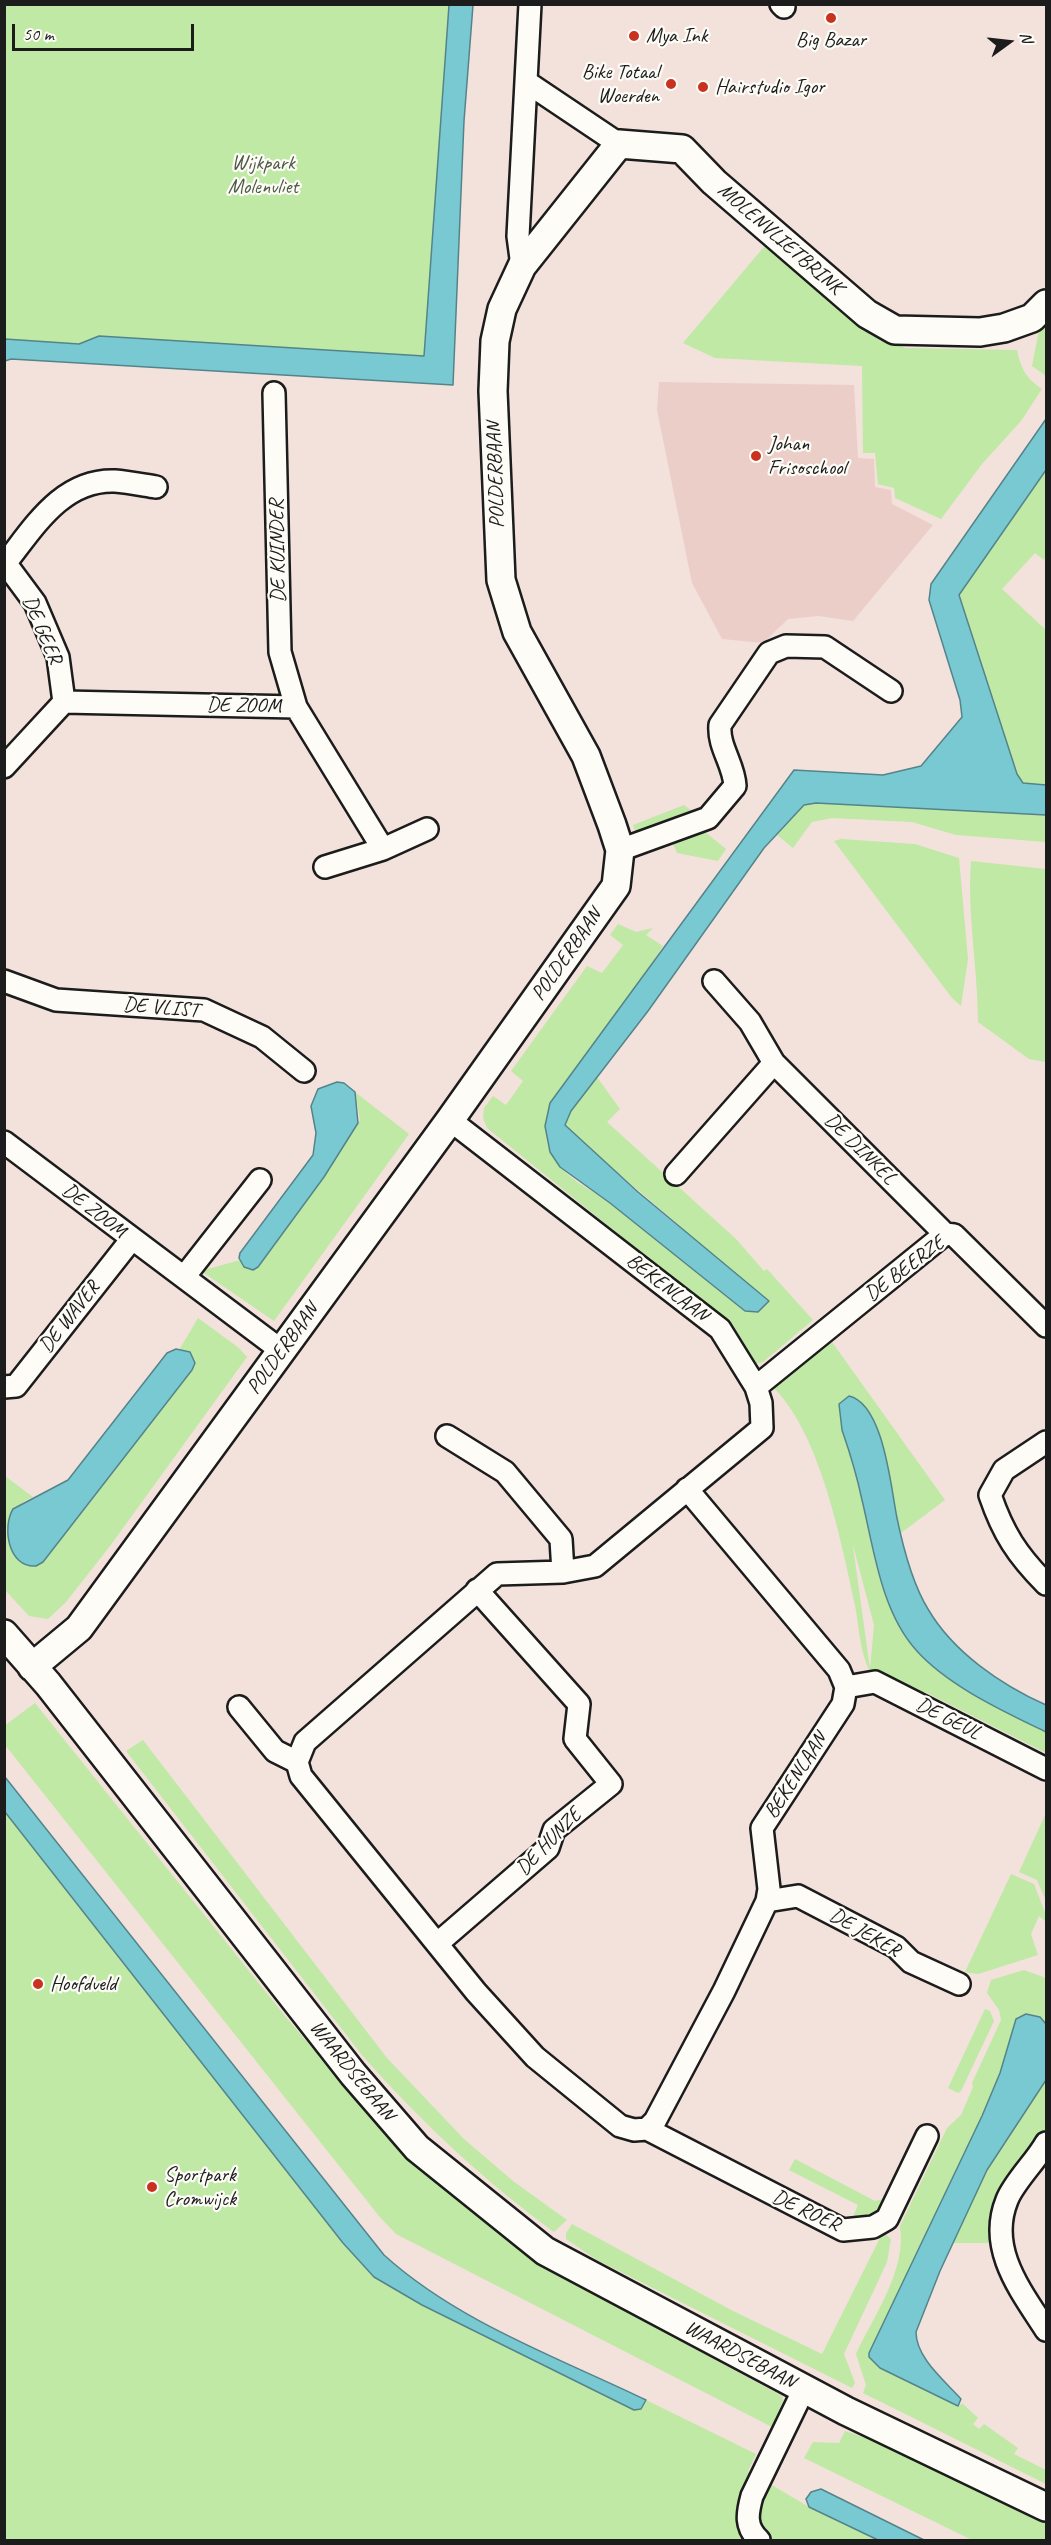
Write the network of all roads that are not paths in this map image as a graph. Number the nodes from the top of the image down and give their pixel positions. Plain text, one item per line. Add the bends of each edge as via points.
1 (530, 4) edge
2 (528, 83) junction
3 (619, 144) junction
4 (522, 266) junction
5 (1047, 304) edge
6 (274, 393) dead end
7 (156, 487) dead end
8 (5, 565) edge
9 (891, 691) dead end
10 (64, 702) junction
11 (296, 706) junction
12 (4, 767) edge
13 (427, 829) dead end
14 (383, 849) junction
15 (620, 850) junction
16 (325, 867) dead end
17 (4, 981) edge
18 (714, 981) dead end
19 (774, 1064) junction
20 (304, 1071) dead end
21 (450, 1120) junction
22 (4, 1142) edge
23 (676, 1174) dead end
24 (260, 1180) dead end
25 (945, 1234) junction
26 (131, 1240) junction
27 (184, 1277) junction
28 (1047, 1326) edge
29 (282, 1351) junction
30 (4, 1387) edge
31 (756, 1387) junction
32 (447, 1436) dead end
33 (1047, 1442) edge
34 (687, 1489) junction
35 (563, 1572) junction
36 (1047, 1584) edge
37 (477, 1590) junction
38 (4, 1634) edge
39 (32, 1667) junction
40 (846, 1687) junction
41 (239, 1707) dead end
42 (297, 1762) junction
43 (1047, 1768) edge
44 (767, 1901) junction
45 (438, 1943) junction
46 (959, 1984) dead end
47 (647, 2129) junction
48 (927, 2136) dead end
49 (1047, 2143) edge
50 (1047, 2330) edge
51 (804, 2389) junction
52 (1047, 2507) edge
53 (759, 2541) edge

1 - 2 street
2 - 3 street, MOLENVLIETBRINK
2 - 4 street via 518,236
3 - 4 street, POLDERBAAN
3 - 5 street, MOLENVLIETBRINK via 682,149 714,182 867,314 895,330 980,332 1004,328 1032,318
4 - 15 street, POLDERBAAN via 502,309 495,341 493,391 501,580 517,633 586,756
6 - 11 street, DE KUINDER via 280,652
7 - 8 street, DE GEER via 113,481 77,488 40,516
8 - 10 street, DE GEER via 35,603 58,657
9 - 15 street via 825,647 786,646 769,652 720,724 719,737 735,772 735,786 708,818
10 - 11 street, DE ZOOM
10 - 12 street
11 - 14 street, DE ZOOM
13 - 14 street
14 - 16 street
15 - 21 street, POLDERBAAN via 616,886
17 - 20 street, DE VLIST via 56,1000 204,1010 262,1037
18 - 19 street, DE DINKEL via 750,1022
19 - 23 street
19 - 25 street, DE DINKEL
21 - 29 street, POLDERBAAN
21 - 31 street, BEKENLAAN via 720,1329
22 - 26 street, DE ZOOM
24 - 27 street
25 - 28 street, DE BEERZE via 954,1235
25 - 31 street, DE BEERZE
26 - 27 street, DE ZOOM
26 - 30 street, DE WAVER via 16,1386
27 - 29 street, DE ZOOM
29 - 39 street, POLDERBAAN via 79,1628
31 - 34 street, BEKENLAAN via 762,1428
32 - 35 street via 505,1472 561,1539
33 - 36 street via 1004,1470 990,1495 1000,1526 1022,1560
34 - 35 street, BEKENLAAN via 595,1566
34 - 40 street via 840,1670
35 - 37 street, BEKENLAAN via 497,1574
37 - 42 street, BEKENLAAN via 304,1742
37 - 45 street, DE HUNZE via 579,1704 575,1739 611,1784 554,1830 548,1848
38 - 39 street, WAARDSEBAAN
39 - 51 street, WAARDSEBAAN via 353,2074 417,2148 545,2251
40 - 43 street, DE GEUL via 875,1682
40 - 44 street, BEKENLAAN via 843,1704 762,1828
41 - 42 street via 275,1751
42 - 45 street via 301,1776
44 - 46 street, DE JEKER via 798,1896 896,1947 911,1962
44 - 47 street, BEKENLAAN via 656,2121
45 - 47 street via 535,2057 620,2126
47 - 48 street, DE ROER via 843,2230 873,2227 887,2219
49 - 50 street via 1007,2199 1000,2248 1026,2300
51 - 52 street, WAARDSEBAAN
51 - 53 street, WAARDSEBAAN via 747,2514 750,2530

